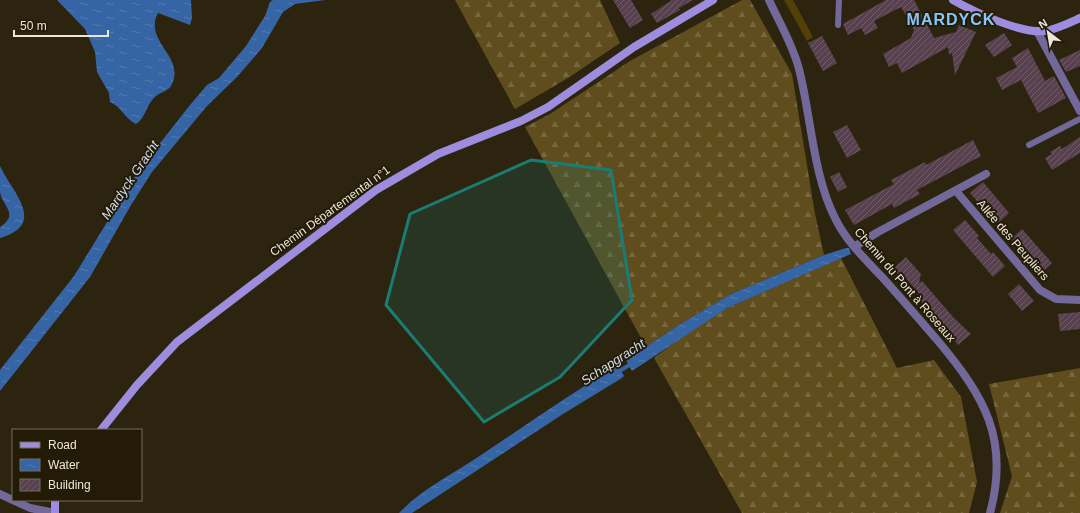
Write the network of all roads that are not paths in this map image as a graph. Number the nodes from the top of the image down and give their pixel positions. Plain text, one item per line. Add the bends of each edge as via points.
1 (713, 0) edge
2 (769, 0) edge
3 (839, 0) edge
4 (953, 0) edge
5 (1080, 18) edge
6 (838, 25) dead end
7 (1038, 31) junction
8 (1080, 111) edge
9 (1080, 119) edge
10 (1029, 145) dead end
11 (986, 174) dead end
12 (956, 191) junction
13 (854, 247) junction
14 (1080, 300) edge
15 (102, 429) edge
16 (0, 494) edge
17 (12, 500) edge
18 (15, 501) edge
19 (55, 501) edge
20 (55, 513) edge
21 (990, 513) edge

1 - 15 street, Chemin Départemental n°1 via 634,47 548,107 521,121 438,154 376,190 177,342 136,385
2 - 13 street, Chemin du Pont à Roseaux via 798,64 828,203 842,231
3 - 6 lane
4 - 7 street via 984,15 1023,29
5 - 7 street via 1052,29
7 - 8 street
9 - 10 lane
11 - 12 street
12 - 13 street
12 - 14 street, Allée des Peupliers via 1040,290 1056,299
13 - 21 street, Chemin du Pont à Roseaux via 958,365 982,401 992,430 997,458 997,480
16 - 17 street
18 - 20 street via 30,508
19 - 20 street

